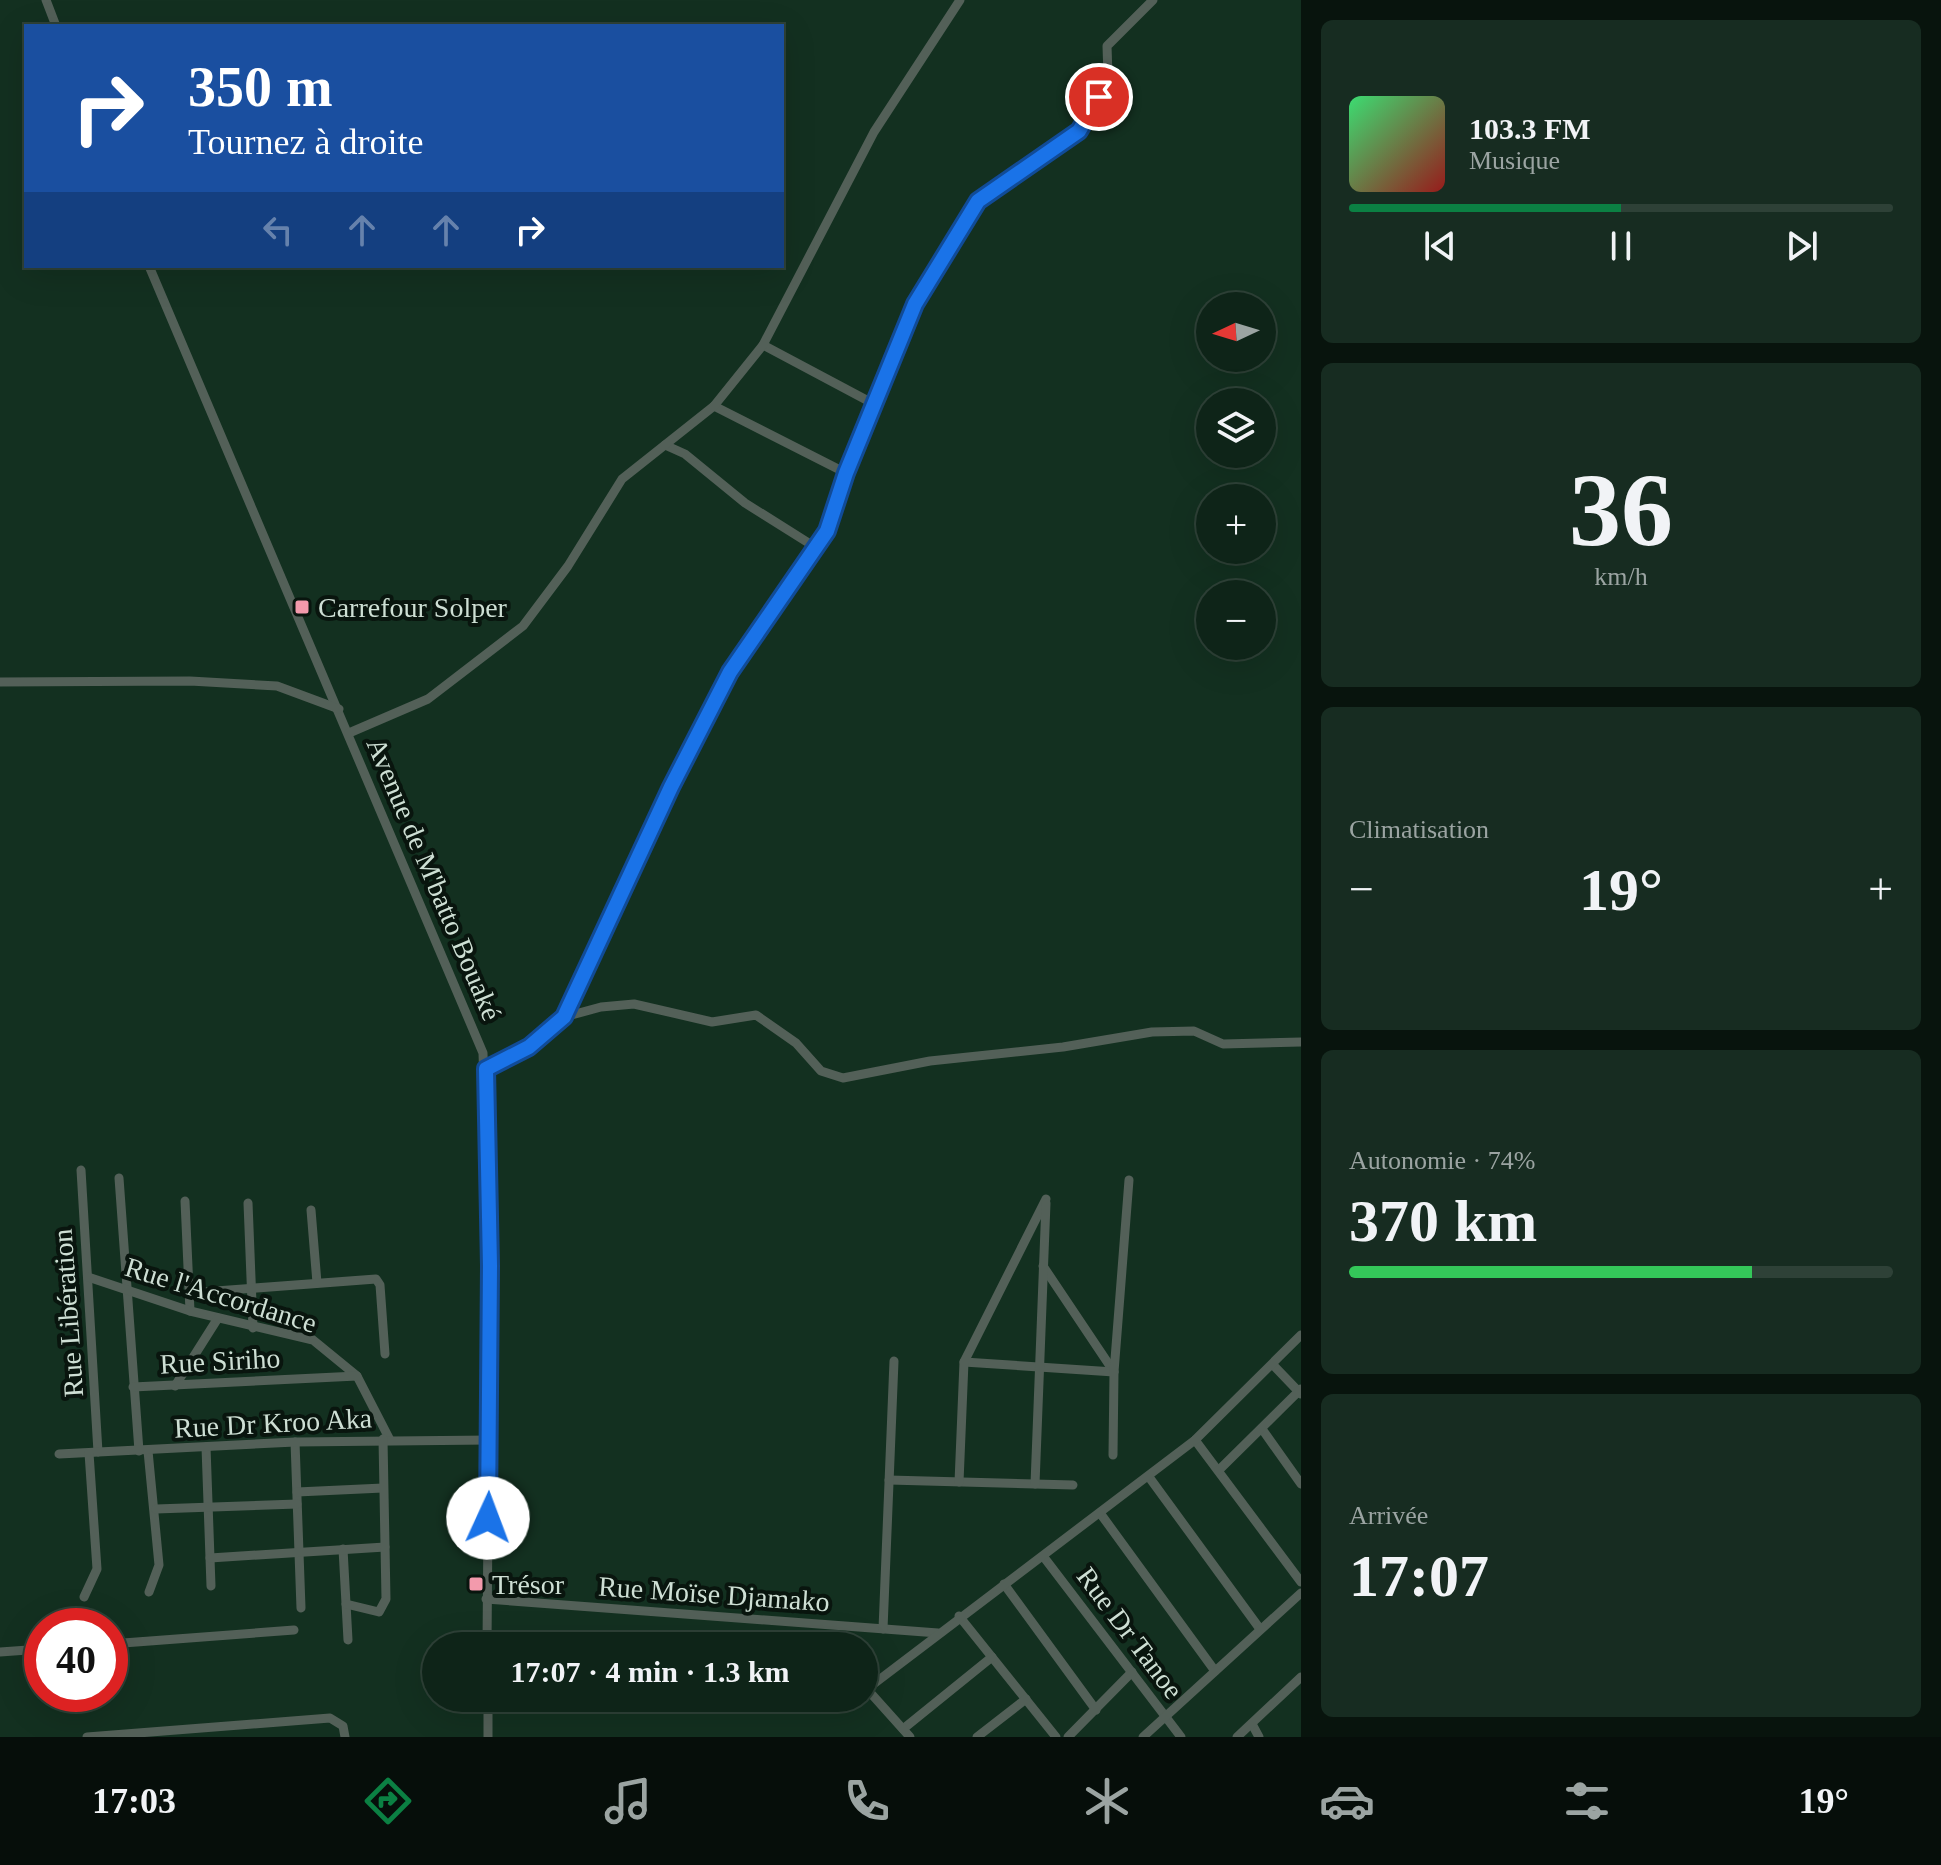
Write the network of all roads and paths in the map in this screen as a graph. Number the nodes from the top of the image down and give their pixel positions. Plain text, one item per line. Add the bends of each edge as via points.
1 (46, 0) edge
2 (960, 0) edge
3 (1153, 0) edge
4 (55, 24) edge
5 (150, 268) edge
6 (763, 345) junction
7 (874, 404) junction
8 (714, 406) junction
9 (665, 445) junction
10 (846, 473) junction
11 (815, 547) junction
12 (0, 682) edge
13 (339, 709) junction
14 (349, 733) junction
15 (564, 1017) junction
16 (1301, 1042) edge
17 (486, 1069) junction
18 (81, 1170) dead end
19 (119, 1178) dead end
20 (1129, 1180) dead end
21 (185, 1201) dead end
22 (248, 1203) dead end
23 (311, 1210) dead end
24 (1043, 1266) junction
25 (88, 1277) junction
26 (317, 1283) junction
27 (251, 1288) junction
28 (126, 1289) junction
29 (189, 1293) junction
30 (190, 1311) junction
31 (218, 1318) junction
32 (253, 1328) junction
33 (1301, 1335) edge
34 (385, 1354) dead end
35 (894, 1361) dead end
36 (964, 1362) junction
37 (1039, 1365) junction
38 (1273, 1365) junction
39 (1114, 1372) junction
40 (357, 1376) junction
41 (175, 1386) junction
42 (133, 1387) junction
43 (1300, 1391) edge
44 (1262, 1429) junction
45 (386, 1439) junction
46 (490, 1440) junction
47 (1195, 1440) junction
48 (295, 1442) junction
49 (206, 1447) junction
50 (143, 1451) junction
51 (94, 1452) junction
52 (59, 1454) dead end
53 (1113, 1455) dead end
54 (1219, 1470) junction
55 (1149, 1477) junction
56 (889, 1480) junction
57 (959, 1482) junction
58 (1035, 1484) junction
59 (1301, 1484) edge
60 (1073, 1485) dead end
61 (383, 1488) junction
62 (297, 1492) junction
63 (297, 1504) junction
64 (156, 1509) junction
65 (209, 1509) junction
66 (1100, 1513) junction
67 (385, 1547) junction
68 (343, 1549) junction
69 (298, 1552) junction
70 (1043, 1556) junction
71 (210, 1558) junction
72 (1301, 1582) edge
73 (1004, 1584) junction
74 (211, 1586) dead end
75 (149, 1592) dead end
76 (1301, 1593) edge
77 (84, 1597) dead end
78 (486, 1599) junction
79 (346, 1604) junction
80 (301, 1608) dead end
81 (959, 1616) junction
82 (883, 1629) junction
83 (1260, 1629) junction
84 (294, 1630) dead end
85 (487, 1632) edge
86 (938, 1633) junction
87 (348, 1640) dead end
88 (128, 1643) edge
89 (24, 1650) edge
90 (0, 1652) edge
91 (992, 1657) junction
92 (1215, 1671) junction
93 (1132, 1672) junction
94 (1300, 1681) edge
95 (1026, 1699) junction
96 (1096, 1710) junction
97 (488, 1712) edge
98 (1165, 1715) junction
99 (1252, 1724) junction
100 (903, 1729) junction
101 (87, 1737) edge
102 (345, 1737) edge
103 (488, 1737) edge
104 (910, 1737) edge
105 (977, 1737) edge
106 (1056, 1737) edge
107 (1068, 1737) edge
108 (1143, 1737) edge
109 (1181, 1737) edge
110 (1237, 1737) edge
111 (1259, 1737) edge

1 - 4 street
2 - 6 street via 874,132
3 - 7 street via 1107,46 1108,76 1079,131 978,201 915,304
5 - 13 street, Avenue de M'batto Bouaké
6 - 7 street
6 - 8 street
7 - 10 street
8 - 9 street
8 - 10 street
9 - 11 street
9 - 14 street via 622,479 523,626 428,699
10 - 11 street via 827,531
11 - 15 street via 730,672
12 - 13 street via 277,686
13 - 14 street, Avenue de M'batto Bouaké
14 - 17 street, Avenue de M'batto Bouaké via 474,1027
15 - 16 street via 634,1004 712,1022 756,1015 796,1043 821,1071 843,1078 930,1061 1152,1032 1194,1031 1223,1044
15 - 17 street via 529,1047
17 - 46 street, Avenue de M'batto Bouaké
18 - 25 street, Rue Libération
19 - 28 street
20 - 39 street
21 - 29 street
22 - 27 street
23 - 26 street
24 - 36 street via 1046,1199
24 - 37 street
24 - 39 street
25 - 28 street, Rue l'Accordance
25 - 51 street, Rue Libération
26 - 27 street
26 - 34 street via 376,1279
27 - 29 street
27 - 32 street
28 - 30 street, Rue l'Accordance
28 - 42 street
29 - 30 street
30 - 31 street, Rue l'Accordance
31 - 32 street, Rue l'Accordance
31 - 41 street
32 - 40 street, Rue l'Accordance via 313,1340
33 - 38 street
35 - 56 street
36 - 37 street
36 - 57 street
37 - 39 street
37 - 58 street
38 - 43 street
38 - 47 street
39 - 53 street
40 - 41 street, Rue Siriho
40 - 45 street, Rue l'Accordance
41 - 42 street, Rue Siriho
42 - 50 street
43 - 44 street
44 - 54 street
44 - 59 street
45 - 46 street, Rue Dr Kroo Aka
45 - 48 street, Rue Dr Kroo Aka
45 - 61 street
46 - 78 street, Avenue de M'batto Bouaké
47 - 54 street
47 - 55 street
48 - 49 street, Rue Dr Kroo Aka
48 - 62 street
49 - 50 street, Rue Dr Kroo Aka
49 - 65 street
50 - 51 street, Rue Dr Kroo Aka
50 - 64 street
51 - 52 street, Rue Dr Kroo Aka
51 - 77 street, Rue Libération via 97,1569
54 - 72 street
55 - 66 street
55 - 83 street
56 - 57 street
56 - 82 street
57 - 58 street
58 - 60 street
61 - 62 street
61 - 67 street
62 - 63 street
63 - 65 street
63 - 69 street
64 - 65 street
64 - 75 street via 159,1565
65 - 71 street
66 - 70 street
66 - 92 street
67 - 68 street
67 - 79 street via 386,1599 379,1612
68 - 69 street
68 - 79 street
69 - 71 street
69 - 80 street
70 - 73 street
70 - 93 street, Rue Dr Tanoe
71 - 74 street
73 - 81 street
73 - 96 street
76 - 83 street
78 - 82 street, Rue Moïse Djamako
78 - 85 street, Avenue de M'batto Bouaké
79 - 87 street
81 - 86 street
81 - 91 street
82 - 86 street, Rue Moïse Djamako
83 - 92 street
84 - 88 street
86 - 100 street via 867,1689
89 - 90 street
91 - 95 street
91 - 100 street
92 - 98 street
93 - 96 street
93 - 98 street, Rue Dr Tanoe
94 - 99 street
95 - 105 street
95 - 106 street
96 - 107 street
97 - 103 street
98 - 108 street
98 - 109 street, Rue Dr Tanoe
99 - 110 street
99 - 111 street
100 - 104 street
101 - 102 street via 330,1718 343,1726

